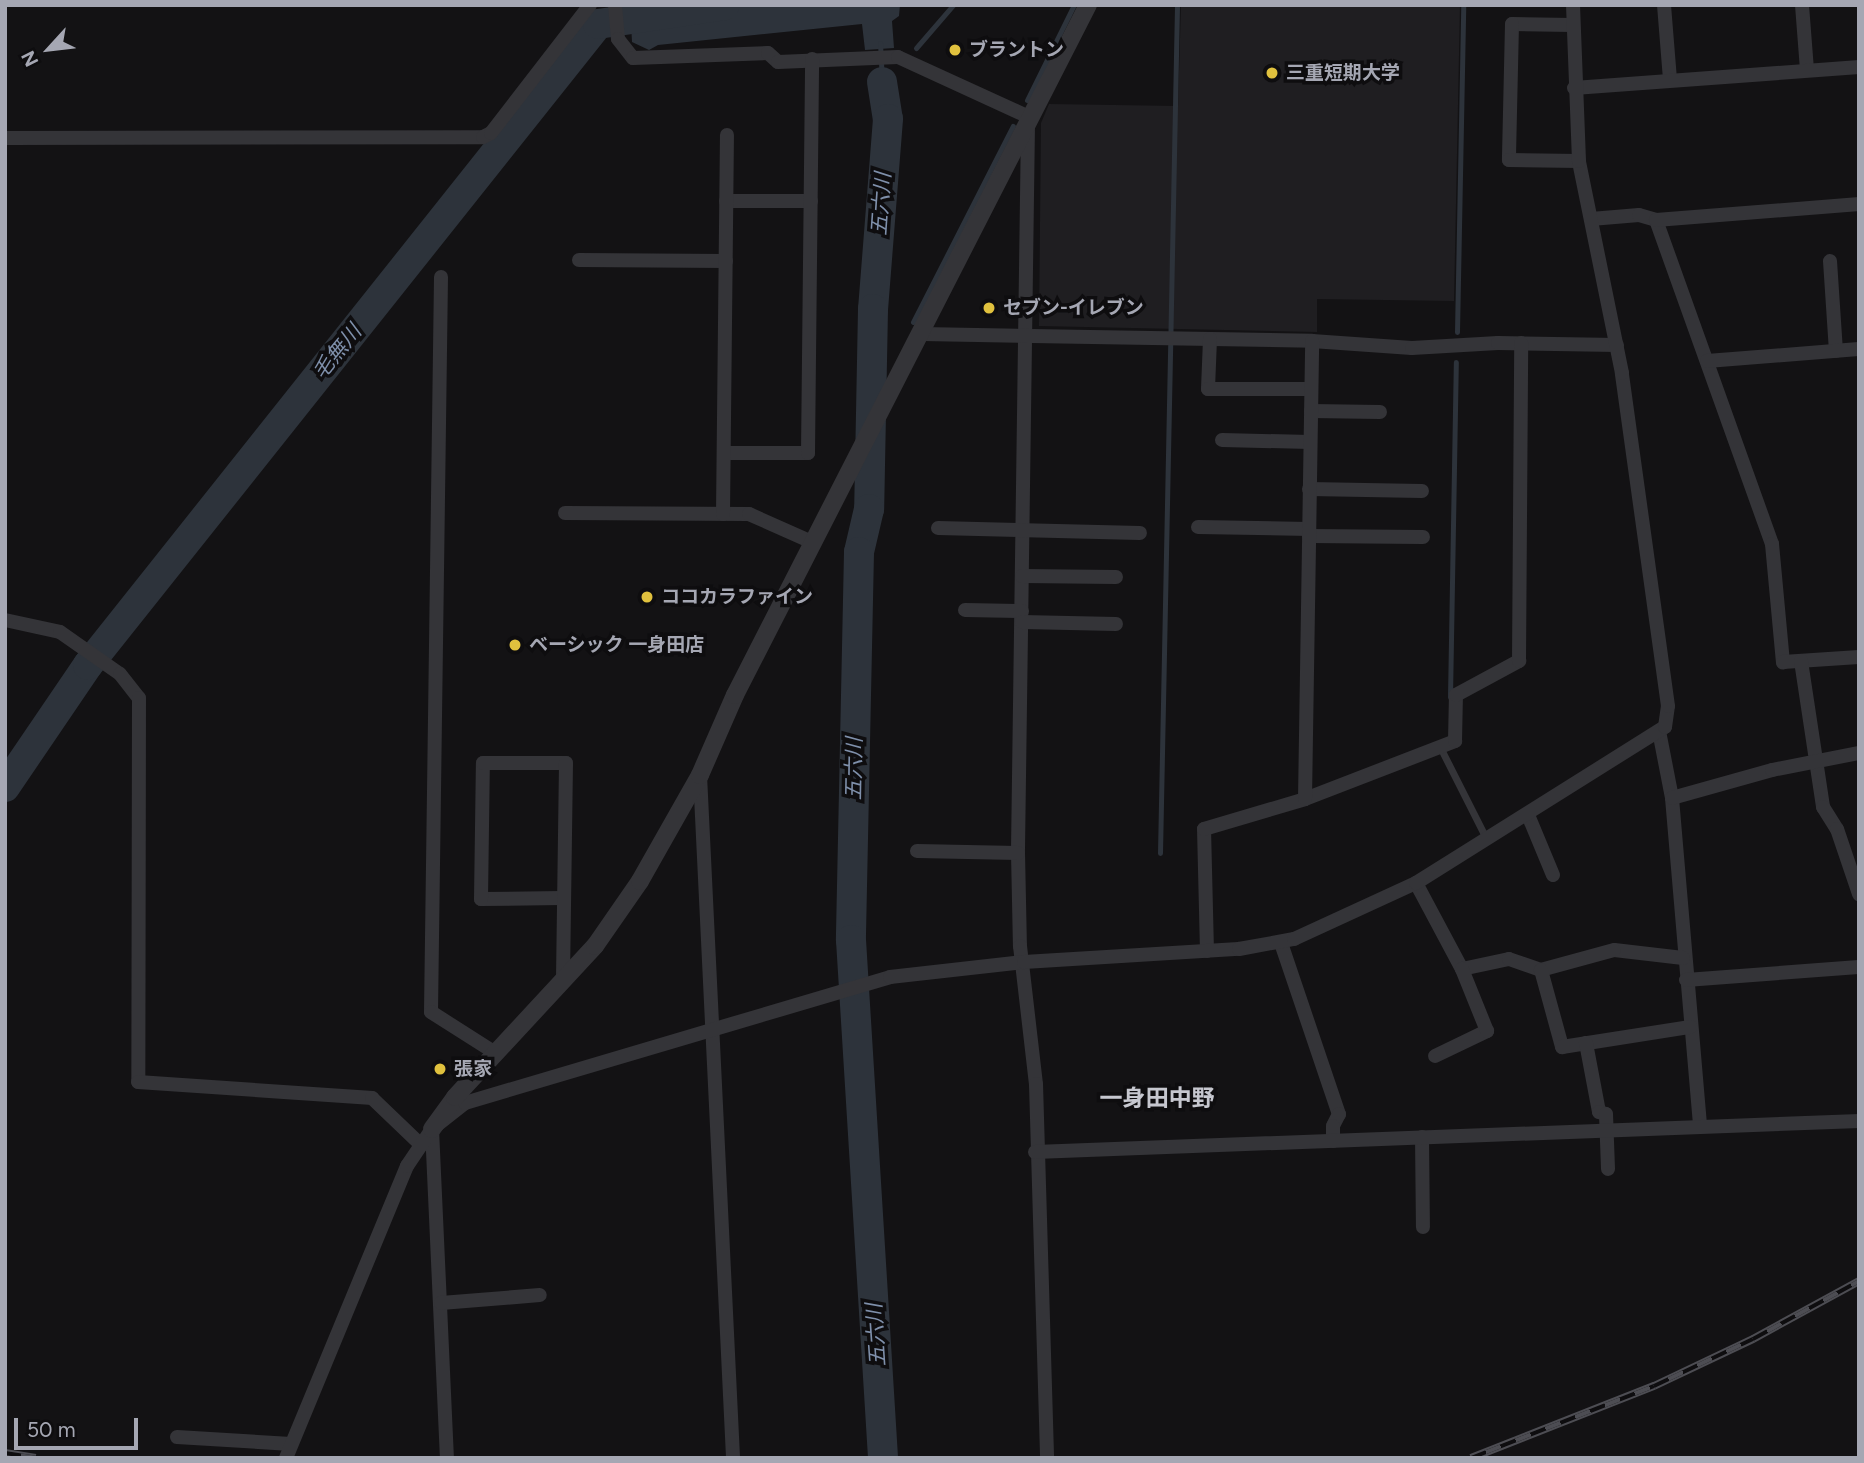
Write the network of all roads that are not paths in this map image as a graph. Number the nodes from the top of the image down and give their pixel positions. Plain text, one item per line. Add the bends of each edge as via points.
1 (590, 5) edge
2 (615, 5) edge
3 (1088, 5) edge
4 (1573, 5) edge
5 (1664, 5) edge
6 (1802, 5) edge
7 (1572, 24) junction
8 (812, 59) junction
9 (1859, 66) edge
10 (1807, 70) junction
11 (1670, 80) junction
12 (1574, 88) junction
13 (1030, 121) junction
14 (727, 135) dead end
15 (5, 138) edge
16 (1579, 161) junction
17 (726, 201) junction
18 (811, 201) junction
19 (1859, 204) edge
20 (1591, 219) junction
21 (1656, 220) junction
22 (579, 260) dead end
23 (726, 261) junction
24 (1830, 261) dead end
25 (441, 277) dead end
26 (922, 334) junction
27 (1024, 336) junction
28 (1210, 339) junction
29 (1312, 341) junction
30 (1521, 344) junction
31 (1617, 345) junction
32 (1859, 349) edge
33 (1836, 351) junction
34 (1707, 361) junction
35 (1311, 389) junction
36 (1311, 411) junction
37 (1380, 412) dead end
38 (1222, 440) dead end
39 (1310, 442) junction
40 (724, 453) junction
41 (1310, 489) junction
42 (1422, 491) dead end
43 (565, 513) dead end
44 (723, 514) junction
45 (1198, 527) dead end
46 (938, 528) dead end
47 (1022, 529) junction
48 (1309, 532) junction
49 (1140, 533) dead end
50 (1423, 537) dead end
51 (814, 543) junction
52 (1022, 576) junction
53 (1116, 578) dead end
54 (965, 610) dead end
55 (1022, 617) junction
56 (5, 620) edge
57 (1116, 624) dead end
58 (1859, 657) edge
59 (1801, 661) junction
60 (1659, 732) junction
61 (1440, 747) junction
62 (1859, 752) edge
63 (1814, 760) junction
64 (700, 775) junction
65 (1672, 798) junction
66 (1305, 799) junction
67 (1528, 815) junction
68 (1487, 841) junction
69 (917, 851) dead end
70 (1018, 853) junction
71 (1852, 853) edge
72 (1553, 875) dead end
73 (1416, 883) junction
74 (1859, 894) edge
75 (562, 898) junction
76 (1281, 943) junction
77 (1207, 951) junction
78 (1683, 958) junction
79 (1024, 962) junction
80 (1859, 967) edge
81 (1462, 969) junction
82 (1541, 970) junction
83 (1686, 980) junction
84 (563, 981) junction
85 (1690, 1027) junction
86 (712, 1030) junction
87 (1586, 1043) junction
88 (497, 1054) junction
89 (1435, 1056) dead end
90 (460, 1100) junction
91 (1859, 1121) edge
92 (1700, 1125) junction
93 (432, 1129) junction
94 (1607, 1129) junction
95 (1422, 1137) junction
96 (1333, 1140) junction
97 (421, 1145) junction
98 (1035, 1152) junction
99 (1608, 1169) dead end
100 (1423, 1227) dead end
101 (540, 1295) dead end
102 (441, 1303) junction
103 (177, 1437) dead end
104 (288, 1451) edge
105 (447, 1458) edge
106 (733, 1458) edge
107 (1047, 1458) edge

1 - 15 street via 491,134 483,137
2 - 8 street via 622,50 643,59 768,53 778,62
3 - 13 street
4 - 7 street
5 - 11 street
6 - 10 street
7 - 12 street
7 - 16 street via 1512,24 1509,160
8 - 13 street via 898,57
8 - 18 street
9 - 10 street
10 - 11 street
11 - 12 street
12 - 16 street
13 - 26 street
13 - 27 street
14 - 17 street
16 - 20 street
17 - 18 street
17 - 23 street
18 - 40 street via 808,453
19 - 21 street
20 - 21 street via 1639,215
20 - 31 street
21 - 34 street
22 - 23 street
23 - 40 street
24 - 33 street
25 - 88 street via 431,1012
26 - 27 street
26 - 51 street
27 - 28 street
27 - 47 street
28 - 29 street
28 - 35 street via 1208,389
29 - 30 street via 1412,348
29 - 35 street
30 - 31 street
30 - 61 street via 1519,662 1456,695 1455,741
31 - 60 street via 1668,706 1667,722
32 - 33 street
33 - 34 street
34 - 59 street via 1772,544 1783,662
35 - 36 street
36 - 37 street
36 - 39 street
38 - 39 street
39 - 41 street
40 - 44 street
41 - 42 street
41 - 48 street
43 - 44 street
44 - 51 street via 766,520
45 - 48 street
46 - 47 street
47 - 49 street
47 - 52 street
48 - 50 street
48 - 66 street
51 - 64 street via 734,695
52 - 53 street
52 - 55 street
54 - 55 street
55 - 57 street
55 - 70 street
56 - 97 street via 61,632 120,674 135,690 141,709 138,1082 360,1095 381,1104
58 - 59 street
59 - 63 street
60 - 65 street
60 - 67 street
61 - 66 street
61 - 68 lane
62 - 63 street
63 - 65 street
63 - 71 street via 1823,807
64 - 84 street via 625,904
64 - 86 street
65 - 78 street
66 - 77 street via 1203,829
67 - 68 street
67 - 72 street
68 - 73 street
69 - 70 street
70 - 79 street
71 - 74 street
73 - 76 street via 1336,923
73 - 81 street
75 - 75 street via 566,763 483,762 481,900
75 - 84 street
76 - 77 street
76 - 96 street via 1339,1114
77 - 79 street
78 - 82 street via 1614,950
78 - 83 street
79 - 86 street via 890,977
79 - 98 street via 1035,1084
80 - 83 street
81 - 82 street via 1509,959
81 - 89 street via 1486,1031
82 - 87 street via 1562,1047
83 - 85 street
84 - 88 street
85 - 87 street
85 - 92 street
86 - 90 street
86 - 106 street
87 - 94 street via 1599,1112 1606,1114
88 - 90 street
90 - 93 street
91 - 92 street
92 - 94 street
93 - 97 street
93 - 102 street
94 - 95 street
94 - 99 street
95 - 96 street
95 - 100 street
96 - 98 street
97 - 104 street via 407,1166
98 - 107 street
101 - 102 street
102 - 105 street
103 - 104 street

